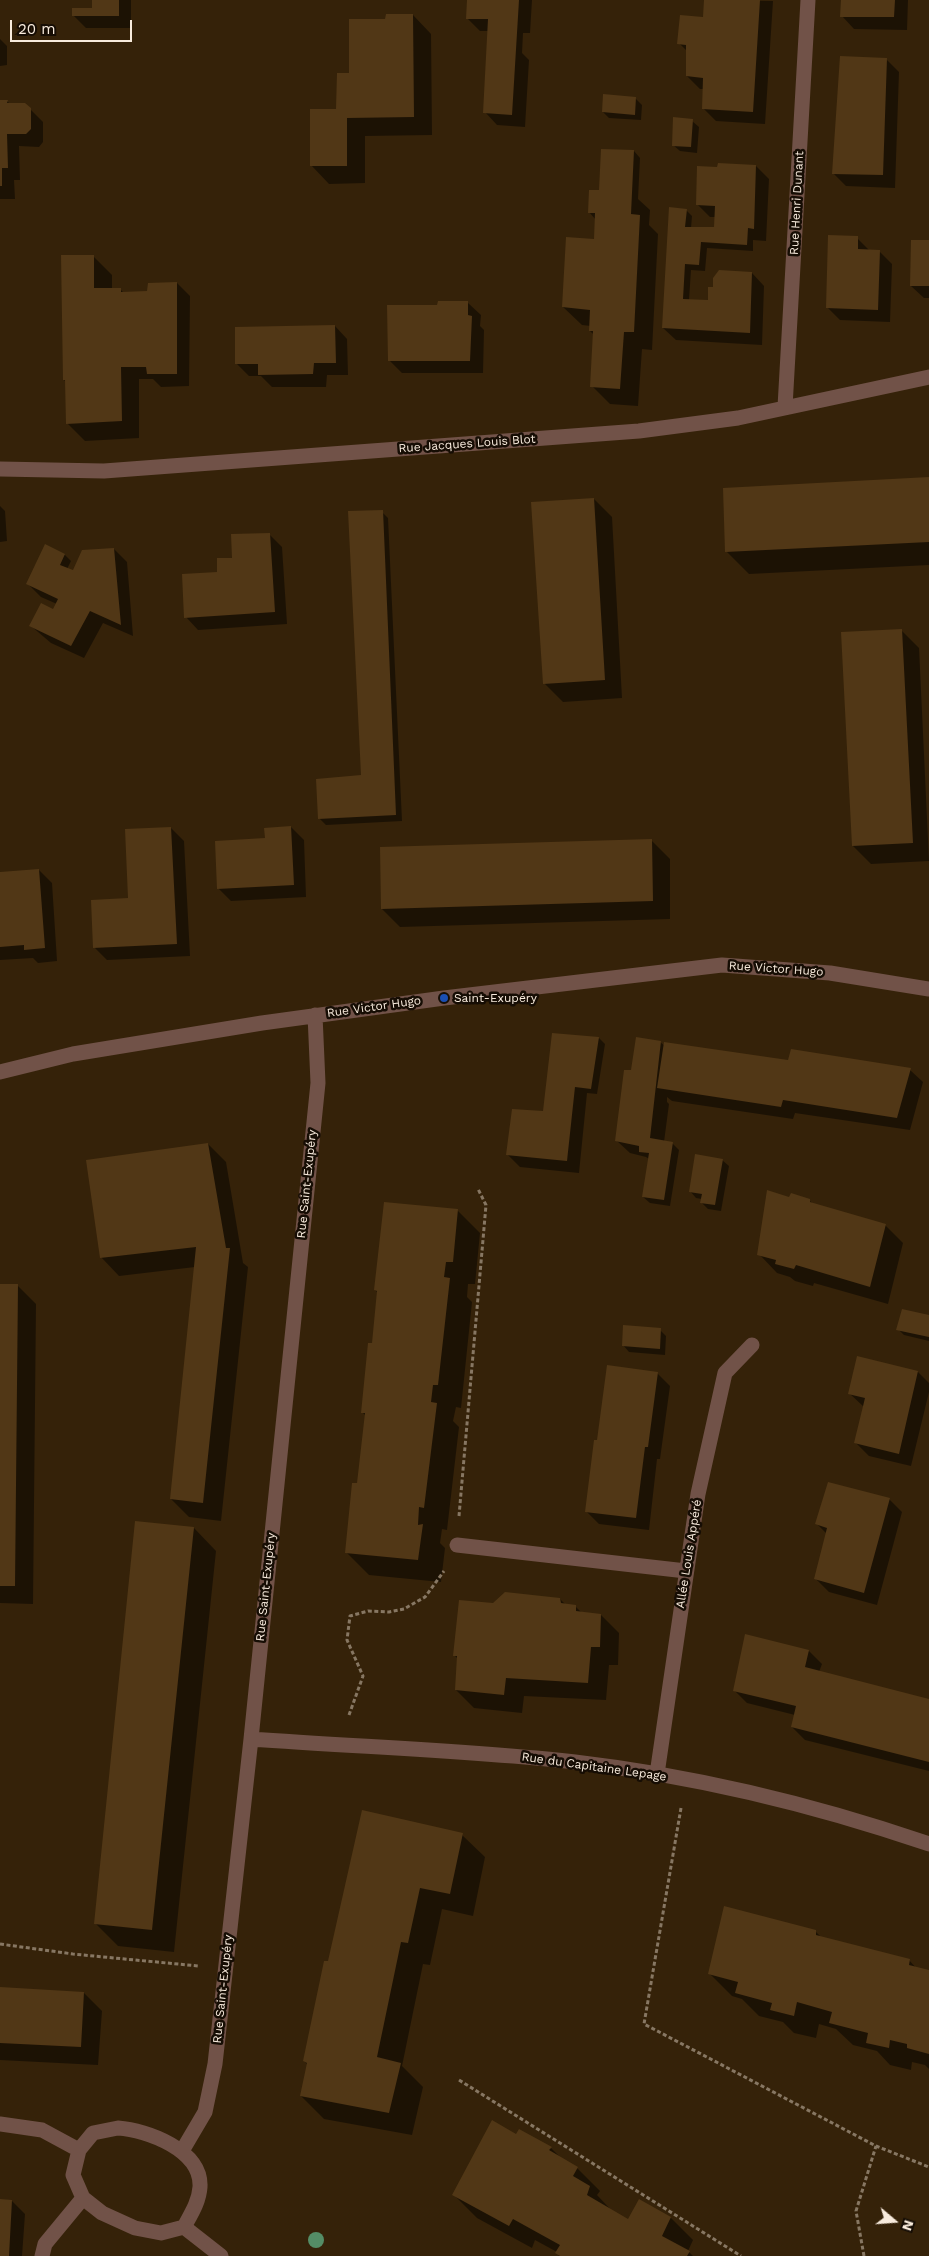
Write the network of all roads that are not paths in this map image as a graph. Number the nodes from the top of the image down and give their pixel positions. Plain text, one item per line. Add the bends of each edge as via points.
1 (808, 0) edge
2 (929, 378) edge
3 (785, 407) junction
4 (0, 469) edge
5 (929, 989) edge
6 (315, 1015) junction
7 (0, 1072) edge
8 (752, 1345) dead end
9 (457, 1545) road end
10 (686, 1571) junction
11 (251, 1739) junction
12 (657, 1774) junction
13 (929, 1844) edge
14 (0, 2124) edge
15 (80, 2150) junction
16 (182, 2151) junction
17 (83, 2198) junction
18 (184, 2227) junction
19 (42, 2256) edge
20 (221, 2256) edge

1 - 3 street, Rue Henri Dunant
2 - 3 street, Rue Jacques Louis Blot
3 - 4 street, Rue Jacques Louis Blot via 738,418 638,431 104,470
5 - 6 street, Rue Victor Hugo via 830,973 722,966
6 - 7 street, Rue Victor Hugo via 73,1054
6 - 11 street, Rue Saint-Exupéry via 318,1083
8 - 10 street, Allée Louis Appéré via 725,1373 698,1494
9 - 10 street
10 - 12 street, Allée Louis Appéré
11 - 12 street, Rue du Capitaine Lepage via 577,1762
11 - 16 street, Rue Saint-Exupéry via 215,2064 205,2112
12 - 13 street, Rue du Capitaine Lepage via 779,1799
14 - 15 street via 42,2130
15 - 16 street via 93,2133 118,2128 146,2133
15 - 17 street via 73,2175
16 - 18 street via 194,2168 200,2185 196,2204
17 - 18 street via 134,2228 162,2233
17 - 19 street via 45,2244
18 - 20 street

